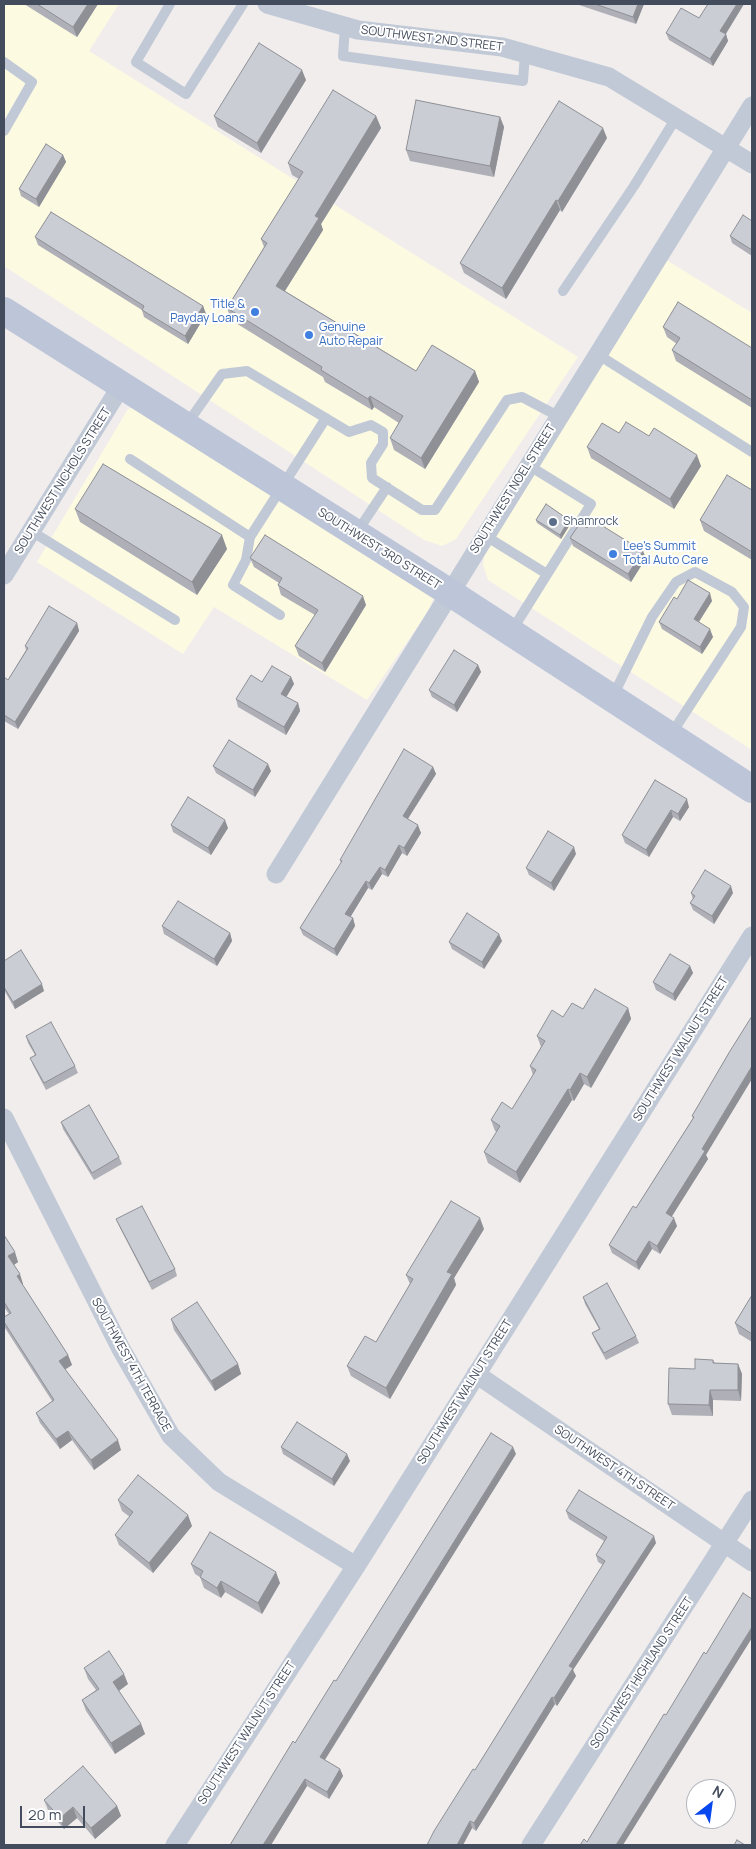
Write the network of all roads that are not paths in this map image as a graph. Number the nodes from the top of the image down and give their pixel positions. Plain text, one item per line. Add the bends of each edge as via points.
1 (170, 4) edge
2 (244, 4) edge
3 (267, 4) edge
4 (345, 26) junction
5 (525, 54) junction
6 (4, 62) edge
7 (752, 106) edge
8 (676, 118) junction
9 (4, 131) edge
10 (726, 148) junction
11 (752, 164) edge
12 (563, 291) dead end
13 (4, 311) edge
14 (597, 354) junction
15 (121, 386) junction
16 (558, 416) junction
17 (326, 418) junction
18 (185, 427) junction
19 (752, 452) edge
20 (130, 459) dead end
21 (528, 465) junction
22 (280, 486) junction
23 (387, 487) junction
24 (31, 531) junction
25 (356, 534) junction
26 (484, 535) junction
27 (250, 536) junction
28 (547, 574) junction
29 (4, 575) edge
30 (448, 592) junction
31 (280, 615) dead end
32 (175, 620) dead end
33 (510, 633) junction
34 (612, 699) junction
35 (670, 737) junction
36 (752, 789) edge
37 (276, 874) dead end
38 (752, 936) edge
39 (4, 1118) edge
40 (476, 1374) junction
41 (752, 1500) edge
42 (725, 1544) junction
43 (752, 1562) edge
44 (356, 1566) junction
45 (175, 1845) edge
46 (531, 1845) edge

1 - 2 lane via 136,62 186,94
3 - 4 street, SOUTHWEST 2ND STREET
4 - 5 street, SOUTHWEST 2ND STREET via 502,47
4 - 5 lane via 343,56 523,81
5 - 8 street, SOUTHWEST 2ND STREET via 609,77
6 - 9 lane via 32,82
7 - 10 street, SOUTHWEST NOEL STREET
8 - 10 street, SOUTHWEST 2ND STREET
8 - 12 lane
10 - 11 street, SOUTHWEST 2ND STREET
10 - 14 street, SOUTHWEST NOEL STREET
13 - 15 main road, SOUTHWEST 3RD STREET
14 - 16 street, SOUTHWEST NOEL STREET
14 - 19 lane
15 - 18 main road, SOUTHWEST 3RD STREET
15 - 24 street, SOUTHWEST NICHOLS STREET
16 - 21 street, SOUTHWEST NOEL STREET
16 - 23 lane via 522,397 507,400 435,510 422,510
17 - 18 lane via 247,371 222,374
17 - 22 lane
17 - 23 lane via 349,432 371,425 383,432 383,444 371,464 372,478
18 - 22 main road, SOUTHWEST 3RD STREET
20 - 27 lane
21 - 26 street, SOUTHWEST NOEL STREET
21 - 28 lane via 591,504
22 - 25 main road, SOUTHWEST 3RD STREET
22 - 27 lane
23 - 25 lane
24 - 29 street, SOUTHWEST NICHOLS STREET
24 - 32 lane
25 - 30 main road, SOUTHWEST 3RD STREET
26 - 28 lane
26 - 30 street, SOUTHWEST NOEL STREET
27 - 31 lane via 246,560 233,585
28 - 33 lane
30 - 33 main road, SOUTHWEST 3RD STREET
30 - 37 street, SOUTHWEST NOEL STREET
33 - 34 main road, SOUTHWEST 3RD STREET
34 - 35 main road, SOUTHWEST 3RD STREET
34 - 35 lane via 652,617 676,582 695,572 732,592 744,607 741,627
35 - 36 main road, SOUTHWEST 3RD STREET
38 - 40 street, SOUTHWEST WALNUT STREET
39 - 44 street, SOUTHWEST 4TH TERRACE via 120,1349 171,1436 219,1482
40 - 42 street, SOUTHWEST 4TH STREET
40 - 44 street, SOUTHWEST WALNUT STREET
41 - 42 street, SOUTHWEST HIGHLAND STREET
42 - 43 street, SOUTHWEST 4TH STREET
42 - 46 street, SOUTHWEST HIGHLAND STREET
44 - 45 street, SOUTHWEST WALNUT STREET

